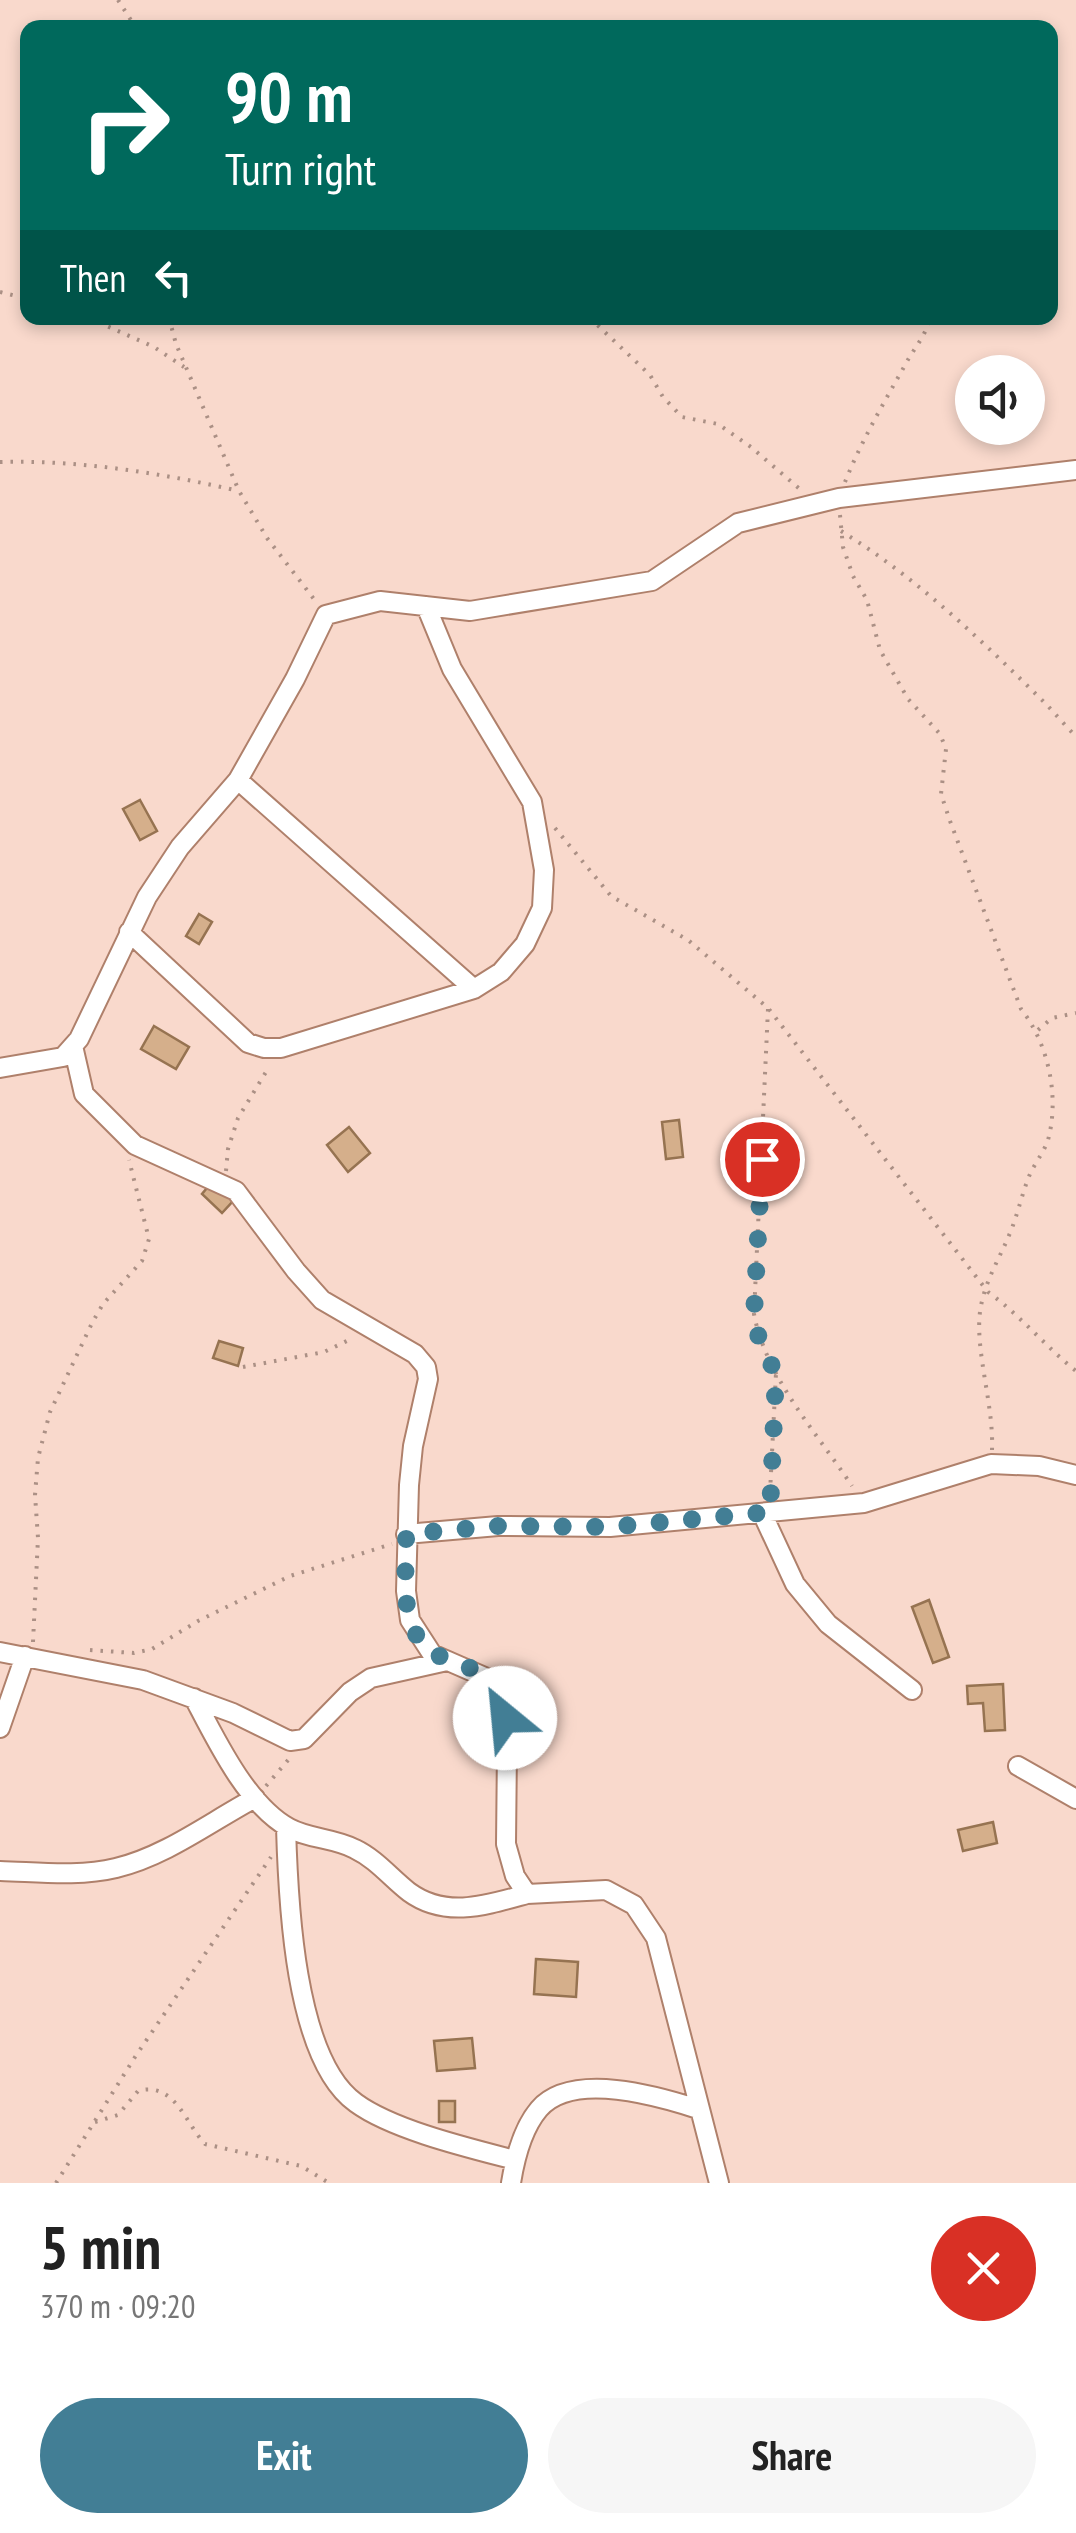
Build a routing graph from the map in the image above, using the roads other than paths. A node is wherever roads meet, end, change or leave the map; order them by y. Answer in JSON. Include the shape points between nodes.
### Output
{"nodes":[{"id":1,"x":1076,"y":470,"type":"edge"},
{"id":2,"x":426,"y":606,"type":"junction"},
{"id":3,"x":238,"y":780,"type":"junction"},
{"id":4,"x":129,"y":932,"type":"junction"},
{"id":5,"x":474,"y":990,"type":"junction"},
{"id":6,"x":73,"y":1046,"type":"junction"},
{"id":7,"x":0,"y":1068,"type":"edge"},
{"id":8,"x":1076,"y":1475,"type":"edge"},
{"id":9,"x":766,"y":1513,"type":"junction"},
{"id":10,"x":406,"y":1537,"type":"junction"},
{"id":11,"x":0,"y":1652,"type":"edge"},
{"id":12,"x":28,"y":1656,"type":"junction"},
{"id":13,"x":447,"y":1661,"type":"junction"},
{"id":14,"x":912,"y":1690,"type":"dead end"},
{"id":15,"x":194,"y":1698,"type":"junction"},
{"id":16,"x":0,"y":1728,"type":"edge"},
{"id":17,"x":1018,"y":1766,"type":"dead end"},
{"id":18,"x":254,"y":1798,"type":"junction"},
{"id":19,"x":1076,"y":1798,"type":"edge"},
{"id":20,"x":286,"y":1831,"type":"junction"},
{"id":21,"x":0,"y":1871,"type":"edge"},
{"id":22,"x":528,"y":1894,"type":"junction"},
{"id":23,"x":698,"y":2109,"type":"junction"},
{"id":24,"x":515,"y":2160,"type":"junction"},
{"id":25,"x":512,"y":2183,"type":"edge"},
{"id":26,"x":720,"y":2183,"type":"edge"}],
"edges":[{"from":1,"to":2,"type":"street","via":[[839,498],[738,523],[652,581],[470,610]]},
{"from":2,"to":3,"type":"street","via":[[380,601],[326,615]]},
{"from":2,"to":5,"type":"street","via":[[452,669],[532,802],[544,870],[542,908],[525,944]]},
{"from":3,"to":4,"type":"street","via":[[180,847]]},
{"from":3,"to":5,"type":"street"},
{"from":4,"to":5,"type":"street","via":[[248,1044],[264,1048]]},
{"from":4,"to":6,"type":"street"},
{"from":6,"to":7,"type":"street","via":[[63,1057]]},
{"from":6,"to":10,"type":"street","via":[[84,1094],[135,1145],[242,1196],[322,1300],[426,1367]]},
{"from":8,"to":9,"type":"street","via":[[991,1464],[864,1503]]},
{"from":9,"to":10,"type":"street"},
{"from":9,"to":14,"type":"street","via":[[795,1584],[828,1624]]},
{"from":10,"to":13,"type":"street","via":[[410,1620],[432,1654]]},
{"from":11,"to":12,"type":"street"},
{"from":12,"to":15,"type":"street"},
{"from":12,"to":16,"type":"street"},
{"from":13,"to":15,"type":"street","via":[[371,1678],[304,1740]]},
{"from":13,"to":22,"type":"street","via":[[487,1678],[499,1693],[507,1748],[506,1844]]},
{"from":15,"to":18,"type":"street"},
{"from":17,"to":19,"type":"street"},
{"from":18,"to":20,"type":"street"},
{"from":18,"to":21,"type":"street","via":[[133,1863],[82,1872]]},
{"from":20,"to":22,"type":"street","via":[[356,1849],[433,1905],[478,1907]]},
{"from":20,"to":24,"type":"street","via":[[289,1897],[311,2034],[340,2088],[377,2115]]},
{"from":22,"to":23,"type":"street","via":[[606,1890],[634,1905],[656,1938]]},
{"from":23,"to":24,"type":"street","via":[[621,2090],[556,2096],[539,2109]]},
{"from":23,"to":26,"type":"street"},
{"from":24,"to":25,"type":"street"}]}
